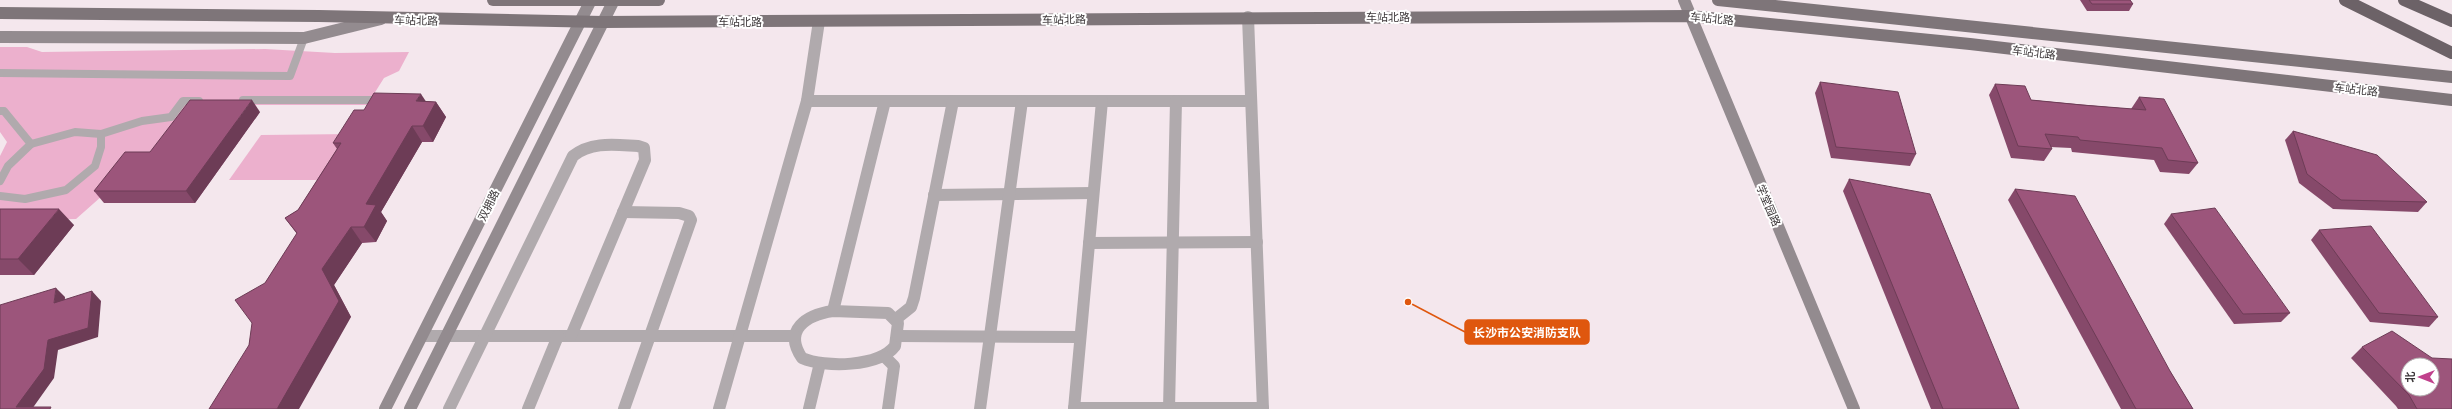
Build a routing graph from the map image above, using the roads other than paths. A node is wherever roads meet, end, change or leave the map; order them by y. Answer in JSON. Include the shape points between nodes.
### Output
{"nodes":[{"id":1,"x":493,"y":0,"type":"edge"},
{"id":2,"x":591,"y":0,"type":"edge"},
{"id":3,"x":613,"y":0,"type":"edge"},
{"id":4,"x":659,"y":0,"type":"edge"},
{"id":5,"x":1684,"y":0,"type":"edge"},
{"id":6,"x":1718,"y":0,"type":"edge"},
{"id":7,"x":2345,"y":0,"type":"edge"},
{"id":8,"x":2404,"y":0,"type":"edge"},
{"id":9,"x":0,"y":13,"type":"edge"},
{"id":10,"x":1690,"y":16,"type":"junction"},
{"id":11,"x":1248,"y":17,"type":"junction"},
{"id":12,"x":381,"y":19,"type":"junction"},
{"id":13,"x":580,"y":21,"type":"junction"},
{"id":14,"x":819,"y":21,"type":"junction"},
{"id":15,"x":2452,"y":21,"type":"edge"},
{"id":16,"x":603,"y":22,"type":"junction"},
{"id":17,"x":0,"y":37,"type":"edge"},
{"id":18,"x":304,"y":38,"type":"junction"},
{"id":19,"x":2452,"y":53,"type":"edge"},
{"id":20,"x":0,"y":73,"type":"edge"},
{"id":21,"x":2452,"y":78,"type":"edge"},
{"id":22,"x":237,"y":100,"type":"edge"},
{"id":23,"x":384,"y":100,"type":"edge"},
{"id":24,"x":2452,"y":100,"type":"edge"},
{"id":25,"x":206,"y":101,"type":"edge"},
{"id":26,"x":807,"y":101,"type":"junction"},
{"id":27,"x":885,"y":101,"type":"junction"},
{"id":28,"x":953,"y":101,"type":"junction"},
{"id":29,"x":1022,"y":101,"type":"junction"},
{"id":30,"x":1102,"y":101,"type":"junction"},
{"id":31,"x":1176,"y":101,"type":"junction"},
{"id":32,"x":1251,"y":101,"type":"junction"},
{"id":33,"x":0,"y":111,"type":"edge"},
{"id":34,"x":101,"y":134,"type":"junction"},
{"id":35,"x":31,"y":144,"type":"junction"},
{"id":36,"x":0,"y":181,"type":"edge"},
{"id":37,"x":1093,"y":193,"type":"junction"},
{"id":38,"x":1009,"y":194,"type":"junction"},
{"id":39,"x":934,"y":195,"type":"junction"},
{"id":40,"x":0,"y":196,"type":"edge"},
{"id":41,"x":623,"y":212,"type":"junction"},
{"id":42,"x":1174,"y":242,"type":"junction"},
{"id":43,"x":1257,"y":242,"type":"junction"},
{"id":44,"x":1089,"y":243,"type":"junction"},
{"id":45,"x":833,"y":311,"type":"junction"},
{"id":46,"x":896,"y":319,"type":"junction"},
{"id":47,"x":423,"y":336,"type":"junction"},
{"id":48,"x":445,"y":336,"type":"junction"},
{"id":49,"x":483,"y":336,"type":"junction"},
{"id":50,"x":565,"y":336,"type":"junction"},
{"id":51,"x":650,"y":336,"type":"junction"},
{"id":52,"x":740,"y":336,"type":"junction"},
{"id":53,"x":795,"y":336,"type":"junction"},
{"id":54,"x":898,"y":336,"type":"junction"},
{"id":55,"x":991,"y":336,"type":"junction"},
{"id":56,"x":1080,"y":337,"type":"junction"},
{"id":57,"x":885,"y":357,"type":"junction"},
{"id":58,"x":820,"y":363,"type":"junction"},
{"id":59,"x":1074,"y":408,"type":"edge"},
{"id":60,"x":1169,"y":408,"type":"edge"},
{"id":61,"x":1263,"y":408,"type":"edge"},
{"id":62,"x":385,"y":409,"type":"edge"},
{"id":63,"x":410,"y":409,"type":"edge"},
{"id":64,"x":449,"y":409,"type":"edge"},
{"id":65,"x":528,"y":409,"type":"edge"},
{"id":66,"x":624,"y":409,"type":"edge"},
{"id":67,"x":719,"y":409,"type":"edge"},
{"id":68,"x":809,"y":409,"type":"edge"},
{"id":69,"x":888,"y":409,"type":"edge"},
{"id":70,"x":980,"y":409,"type":"edge"},
{"id":71,"x":1854,"y":409,"type":"edge"}],
"edges":[{"from":1,"to":2,"type":"main road"},
{"from":2,"to":3,"type":"main road"},
{"from":2,"to":13,"type":"main road","name":"双拥路"},
{"from":3,"to":4,"type":"main road"},
{"from":3,"to":16,"type":"main road","name":"双拥路"},
{"from":5,"to":10,"type":"main road","name":"学堂园路"},
{"from":6,"to":21,"type":"main road","name":"车站北路"},
{"from":7,"to":19,"type":"highway"},
{"from":8,"to":15,"type":"highway"},
{"from":9,"to":12,"type":"main road","name":"车站北路","via":[[319,16]]},
{"from":10,"to":11,"type":"main road","name":"车站北路"},
{"from":10,"to":24,"type":"main road","name":"车站北路","via":[[1970,44]]},
{"from":10,"to":71,"type":"main road","name":"学堂园路"},
{"from":11,"to":14,"type":"main road","name":"车站北路"},
{"from":11,"to":32,"type":"street"},
{"from":12,"to":13,"type":"main road","name":"车站北路"},
{"from":12,"to":18,"type":"main road"},
{"from":13,"to":16,"type":"main road","name":"车站北路"},
{"from":13,"to":47,"type":"main road","name":"双拥路"},
{"from":14,"to":16,"type":"main road","name":"车站北路"},
{"from":14,"to":26,"type":"street"},
{"from":16,"to":48,"type":"main road","name":"双拥路"},
{"from":17,"to":18,"type":"main road"},
{"from":18,"to":20,"type":"lane","via":[[290,76]]},
{"from":22,"to":23,"type":"lane"},
{"from":25,"to":34,"type":"lane","via":[[182,101],[171,117],[142,121]]},
{"from":26,"to":27,"type":"street"},
{"from":26,"to":52,"type":"street"},
{"from":27,"to":28,"type":"street"},
{"from":27,"to":45,"type":"street"},
{"from":28,"to":29,"type":"street"},
{"from":28,"to":39,"type":"street"},
{"from":29,"to":30,"type":"street"},
{"from":29,"to":38,"type":"street"},
{"from":30,"to":31,"type":"street"},
{"from":30,"to":37,"type":"street"},
{"from":31,"to":32,"type":"street"},
{"from":31,"to":42,"type":"street"},
{"from":32,"to":43,"type":"street"},
{"from":33,"to":35,"type":"lane","via":[[4,111]]},
{"from":34,"to":35,"type":"lane","via":[[90,130],[63,134]]},
{"from":34,"to":40,"type":"lane","via":[[101,147],[95,166],[66,190],[25,199]]},
{"from":35,"to":36,"type":"lane","via":[[8,166]]},
{"from":37,"to":38,"type":"street"},
{"from":37,"to":44,"type":"street"},
{"from":38,"to":39,"type":"street"},
{"from":38,"to":55,"type":"street"},
{"from":39,"to":46,"type":"street","via":[[914,298],[911,307]]},
{"from":41,"to":49,"type":"street","via":[[645,160],[644,148],[592,146],[579,150],[573,156]]},
{"from":41,"to":50,"type":"street"},
{"from":41,"to":51,"type":"street","via":[[679,212],[689,216],[690,220]]},
{"from":42,"to":43,"type":"street"},
{"from":42,"to":44,"type":"street"},
{"from":42,"to":60,"type":"street"},
{"from":43,"to":61,"type":"street"},
{"from":44,"to":56,"type":"street"},
{"from":45,"to":46,"type":"street","via":[[880,311]]},
{"from":45,"to":53,"type":"street","via":[[808,317],[800,325]]},
{"from":46,"to":54,"type":"street"},
{"from":47,"to":48,"type":"street"},
{"from":47,"to":62,"type":"main road","name":"双拥路"},
{"from":48,"to":49,"type":"street"},
{"from":48,"to":63,"type":"main road","name":"双拥路"},
{"from":49,"to":50,"type":"street"},
{"from":49,"to":64,"type":"street"},
{"from":50,"to":51,"type":"street"},
{"from":50,"to":65,"type":"street"},
{"from":51,"to":52,"type":"street"},
{"from":51,"to":66,"type":"street"},
{"from":52,"to":53,"type":"street"},
{"from":52,"to":67,"type":"street"},
{"from":53,"to":58,"type":"street","via":[[794,348],[802,358]]},
{"from":54,"to":55,"type":"street"},
{"from":54,"to":57,"type":"street","via":[[892,350]]},
{"from":55,"to":56,"type":"street"},
{"from":55,"to":70,"type":"street"},
{"from":56,"to":59,"type":"street"},
{"from":57,"to":58,"type":"street","via":[[866,362]]},
{"from":57,"to":69,"type":"street","via":[[894,366]]},
{"from":58,"to":68,"type":"street"},
{"from":59,"to":60,"type":"street"},
{"from":60,"to":61,"type":"street"}]}
